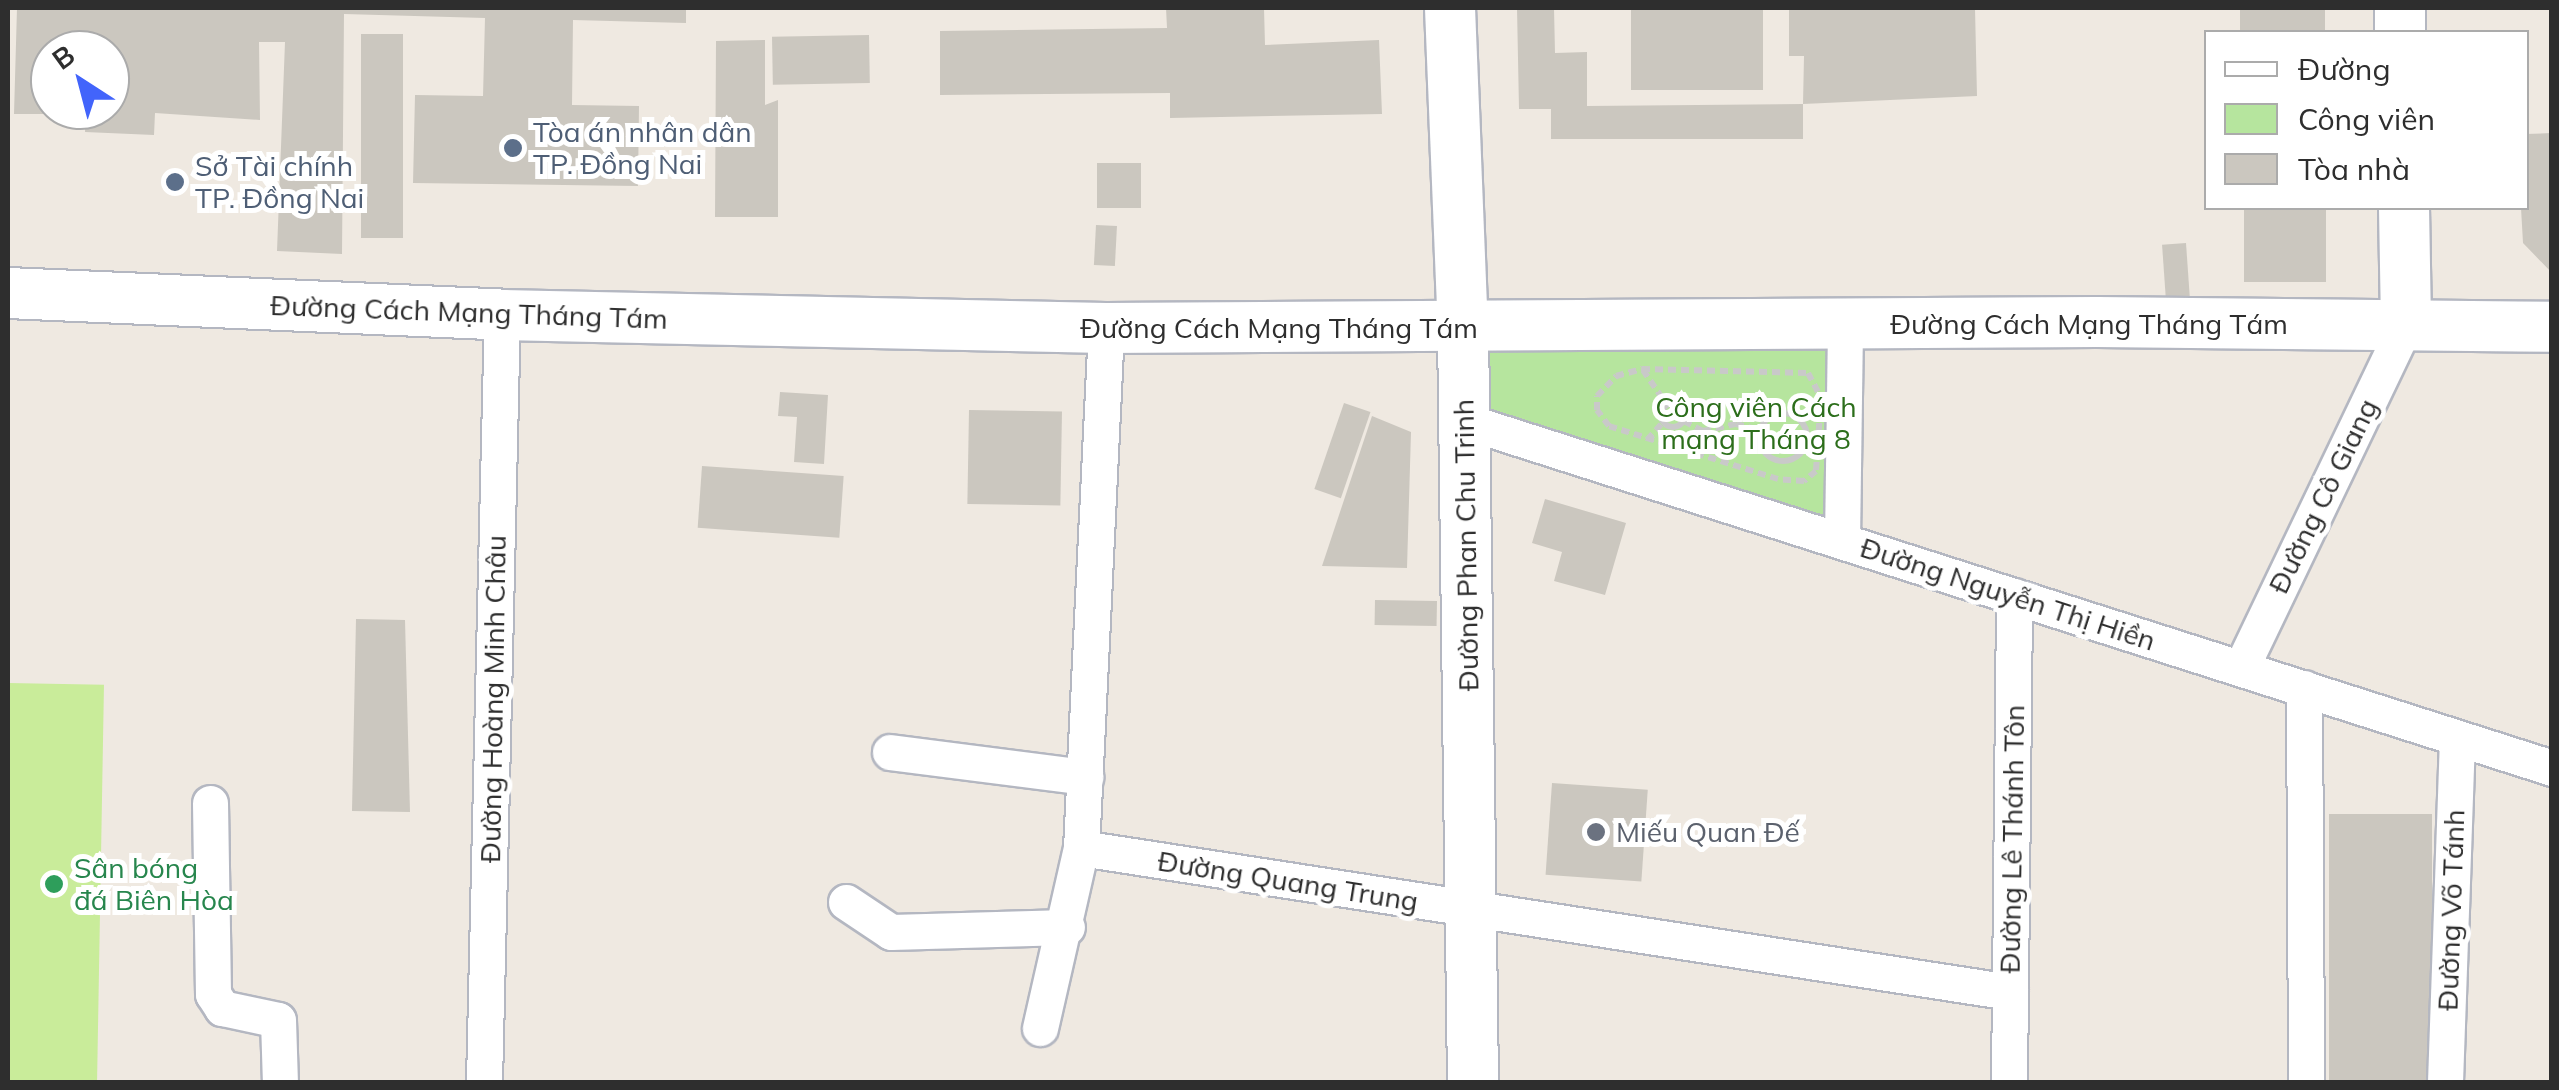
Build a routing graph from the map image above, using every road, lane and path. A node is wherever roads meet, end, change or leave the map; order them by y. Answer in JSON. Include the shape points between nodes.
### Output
{"nodes":[{"id":1,"x":1450,"y":8,"type":"edge"},
{"id":2,"x":2404,"y":210,"type":"edge"},
{"id":3,"x":8,"y":294,"type":"edge"},
{"id":4,"x":502,"y":315,"type":"junction"},
{"id":5,"x":2406,"y":324,"type":"junction"},
{"id":6,"x":1846,"y":325,"type":"junction"},
{"id":7,"x":2552,"y":327,"type":"edge"},
{"id":8,"x":1106,"y":328,"type":"junction"},
{"id":9,"x":1463,"y":329,"type":"junction"},
{"id":10,"x":1642,"y":369,"type":"junction"},
{"id":11,"x":1666,"y":405,"type":"junction"},
{"id":12,"x":1684,"y":421,"type":"junction"},
{"id":13,"x":1464,"y":422,"type":"junction"},
{"id":14,"x":1663,"y":422,"type":"junction"},
{"id":15,"x":1760,"y":430,"type":"junction"},
{"id":16,"x":1647,"y":440,"type":"junction"},
{"id":17,"x":1842,"y":541,"type":"junction"},
{"id":18,"x":2014,"y":596,"type":"junction"},
{"id":19,"x":2241,"y":668,"type":"junction"},
{"id":20,"x":2304,"y":688,"type":"junction"},
{"id":21,"x":2457,"y":738,"type":"junction"},
{"id":22,"x":890,"y":752,"type":"dead end"},
{"id":23,"x":2552,"y":768,"type":"edge"},
{"id":24,"x":1085,"y":777,"type":"junction"},
{"id":25,"x":210,"y":803,"type":"dead end"},
{"id":26,"x":1081,"y":848,"type":"junction"},
{"id":27,"x":846,"y":902,"type":"dead end"},
{"id":28,"x":1470,"y":909,"type":"junction"},
{"id":29,"x":1067,"y":927,"type":"junction"},
{"id":30,"x":2010,"y":992,"type":"junction"},
{"id":31,"x":1040,"y":1028,"type":"dead end"},
{"id":32,"x":280,"y":1082,"type":"edge"},
{"id":33,"x":484,"y":1082,"type":"edge"},
{"id":34,"x":1472,"y":1082,"type":"edge"},
{"id":35,"x":2010,"y":1082,"type":"edge"},
{"id":36,"x":2306,"y":1082,"type":"edge"},
{"id":37,"x":2446,"y":1082,"type":"edge"}],
"edges":[{"from":1,"to":9,"type":"main road","name":"Đường Phan Chu Trinh"},
{"from":2,"to":5,"type":"main road"},
{"from":3,"to":4,"type":"main road","name":"Đường Cách Mạng Tháng Tám"},
{"from":4,"to":8,"type":"main road","name":"Đường Cách Mạng Tháng Tám"},
{"from":4,"to":33,"type":"street","name":"Đường Hoàng Minh Châu"},
{"from":5,"to":6,"type":"main road","name":"Đường Cách Mạng Tháng Tám"},
{"from":5,"to":7,"type":"main road","name":"Đường Cách Mạng Tháng Tám"},
{"from":5,"to":19,"type":"street","name":"Đường Cô Giang"},
{"from":6,"to":9,"type":"main road","name":"Đường Cách Mạng Tháng Tám"},
{"from":6,"to":17,"type":"street"},
{"from":8,"to":9,"type":"main road","name":"Đường Cách Mạng Tháng Tám"},
{"from":8,"to":24,"type":"street"},
{"from":9,"to":13,"type":"main road","name":"Đường Phan Chu Trinh"},
{"from":10,"to":11,"type":"path"},
{"from":10,"to":16,"type":"path","via":[[1616,376],[1596,402],[1610,426]]},
{"from":10,"to":16,"type":"path","via":[[1802,370],[1821,397],[1820,461],[1804,480],[1778,479]]},
{"from":11,"to":12,"type":"path","via":[[1681,406]]},
{"from":11,"to":14,"type":"path"},
{"from":12,"to":14,"type":"path","via":[[1674,428]]},
{"from":12,"to":15,"type":"path","via":[[1703,430],[1736,424]]},
{"from":13,"to":17,"type":"street","name":"Đường Nguyễn Thị Hiền"},
{"from":13,"to":28,"type":"main road","name":"Đường Phan Chu Trinh"},
{"from":14,"to":16,"type":"path"},
{"from":15,"to":15,"type":"path","via":[[1762,449],[1774,460],[1790,460],[1807,443],[1806,428],[1788,414],[1773,415]]},
{"from":17,"to":18,"type":"street","name":"Đường Nguyễn Thị Hiền"},
{"from":18,"to":19,"type":"street","name":"Đường Nguyễn Thị Hiền"},
{"from":18,"to":30,"type":"street","name":"Đường Lê Thánh Tôn"},
{"from":19,"to":20,"type":"street","name":"Đường Nguyễn Thị Hiền"},
{"from":20,"to":21,"type":"street","name":"Đường Nguyễn Thị Hiền"},
{"from":20,"to":36,"type":"street"},
{"from":21,"to":23,"type":"street","name":"Đường Nguyễn Thị Hiền"},
{"from":21,"to":37,"type":"street","name":"Đường Võ Tánh"},
{"from":22,"to":24,"type":"street"},
{"from":24,"to":26,"type":"street"},
{"from":25,"to":32,"type":"street","via":[[213,994],[222,1008],[278,1020]]},
{"from":26,"to":28,"type":"street","name":"Đường Quang Trung"},
{"from":26,"to":29,"type":"street"},
{"from":27,"to":29,"type":"street","via":[[891,932]]},
{"from":28,"to":30,"type":"street","name":"Đường Quang Trung"},
{"from":28,"to":34,"type":"main road","name":"Đường Phan Chu Trinh"},
{"from":29,"to":31,"type":"street"},
{"from":30,"to":35,"type":"street","name":"Đường Lê Thánh Tôn"}]}
